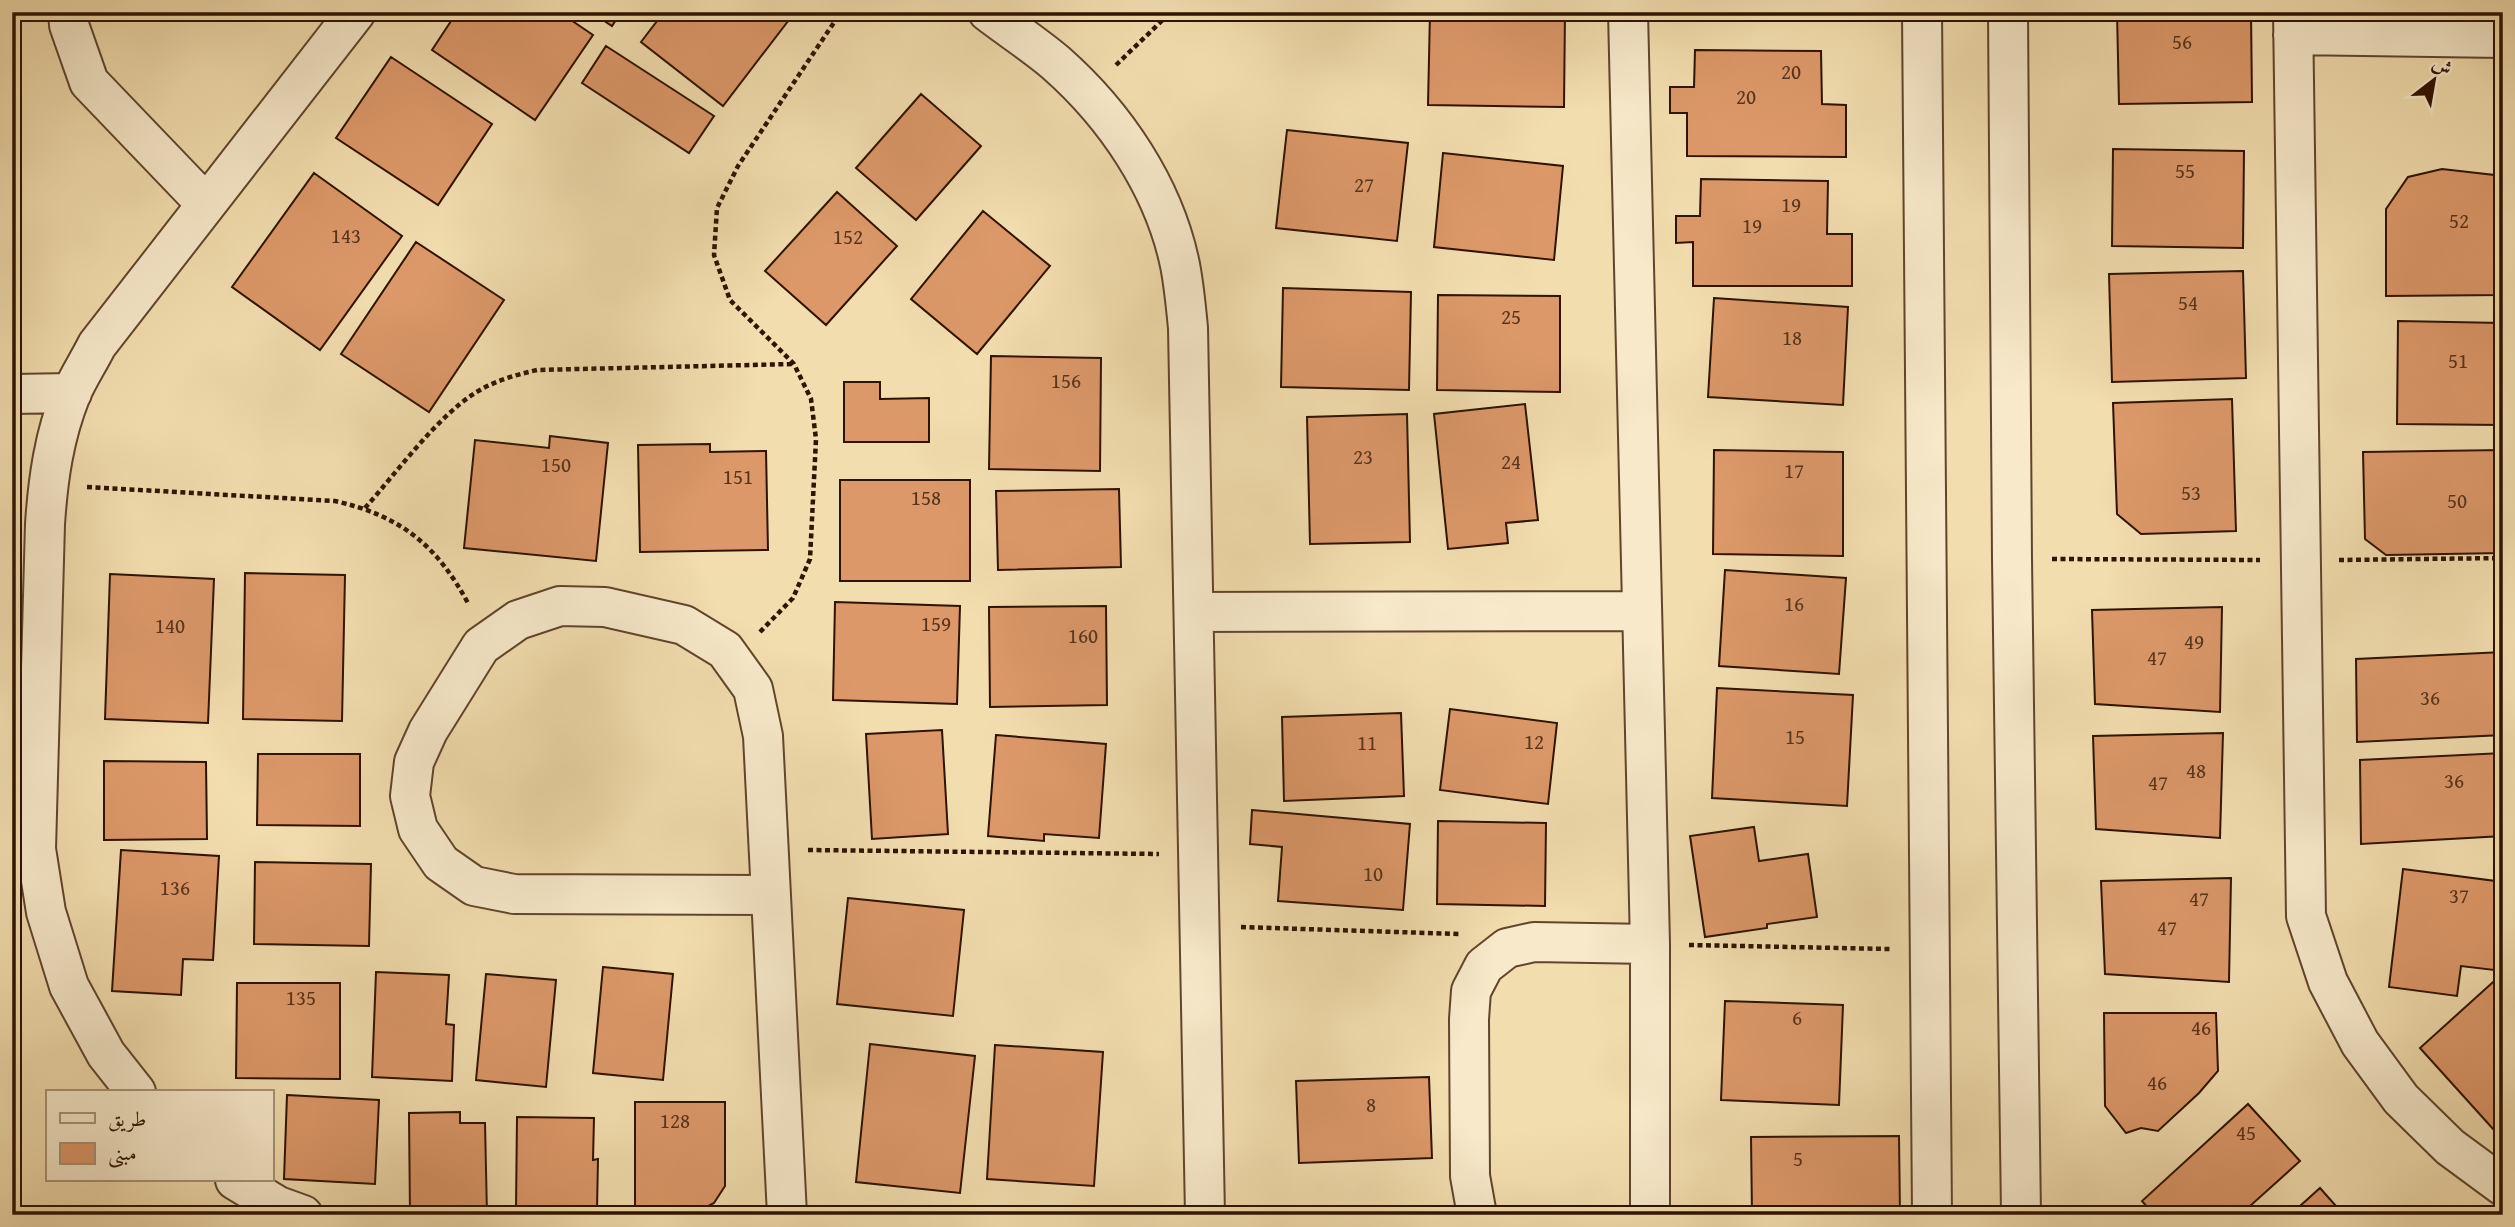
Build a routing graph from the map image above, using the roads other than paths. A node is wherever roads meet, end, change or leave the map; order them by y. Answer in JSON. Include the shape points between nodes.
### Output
{"nodes":[{"id":1,"x":68,"y":12,"type":"edge"},
{"id":2,"x":356,"y":12,"type":"edge"},
{"id":3,"x":988,"y":12,"type":"edge"},
{"id":4,"x":1628,"y":12,"type":"edge"},
{"id":5,"x":1922,"y":12,"type":"edge"},
{"id":6,"x":2008,"y":12,"type":"edge"},
{"id":7,"x":2293,"y":24,"type":"edge"},
{"id":8,"x":2503,"y":38,"type":"edge"},
{"id":9,"x":206,"y":204,"type":"junction"},
{"id":10,"x":72,"y":393,"type":"junction"},
{"id":11,"x":12,"y":394,"type":"edge"},
{"id":12,"x":1642,"y":611,"type":"junction"},
{"id":13,"x":1194,"y":612,"type":"junction"},
{"id":14,"x":771,"y":894,"type":"junction"},
{"id":15,"x":1650,"y":944,"type":"junction"},
{"id":16,"x":134,"y":1090,"type":"edge"},
{"id":17,"x":238,"y":1182,"type":"edge"},
{"id":18,"x":2503,"y":1186,"type":"edge"},
{"id":19,"x":303,"y":1215,"type":"edge"},
{"id":20,"x":787,"y":1215,"type":"edge"},
{"id":21,"x":1205,"y":1215,"type":"edge"},
{"id":22,"x":1477,"y":1215,"type":"edge"},
{"id":23,"x":1650,"y":1215,"type":"edge"},
{"id":24,"x":1932,"y":1215,"type":"edge"},
{"id":25,"x":2021,"y":1215,"type":"edge"}],
"edges":[{"from":1,"to":9,"type":"street","via":[[89,82]]},
{"from":2,"to":9,"type":"street"},
{"from":3,"to":13,"type":"street","via":[[1088,93],[1129,144],[1160,202],[1180,263],[1188,328]]},
{"from":4,"to":12,"type":"street"},
{"from":5,"to":24,"type":"street"},
{"from":6,"to":25,"type":"street"},
{"from":7,"to":8,"type":"street"},
{"from":7,"to":18,"type":"street","via":[[2306,916],[2328,982],[2360,1043],[2401,1098],[2450,1147]]},
{"from":9,"to":10,"type":"street","via":[[97,345]]},
{"from":10,"to":11,"type":"street"},
{"from":10,"to":16,"type":"street","via":[[54,446],[48,485],[36,849],[46,912],[69,986],[106,1054]]},
{"from":12,"to":13,"type":"street"},
{"from":12,"to":15,"type":"street"},
{"from":13,"to":21,"type":"street"},
{"from":14,"to":14,"type":"street","via":[[514,894],[474,886],[440,863],[418,829],[410,796],[414,762],[481,646],[518,620],[560,607],[605,607],[684,625],[725,650],[753,689],[763,736]]},
{"from":14,"to":20,"type":"street"},
{"from":15,"to":22,"type":"street","via":[[1534,942],[1507,948],[1484,966],[1471,991],[1468,1019],[1470,1176]]},
{"from":15,"to":23,"type":"street"},
{"from":17,"to":19,"type":"street"}]}
